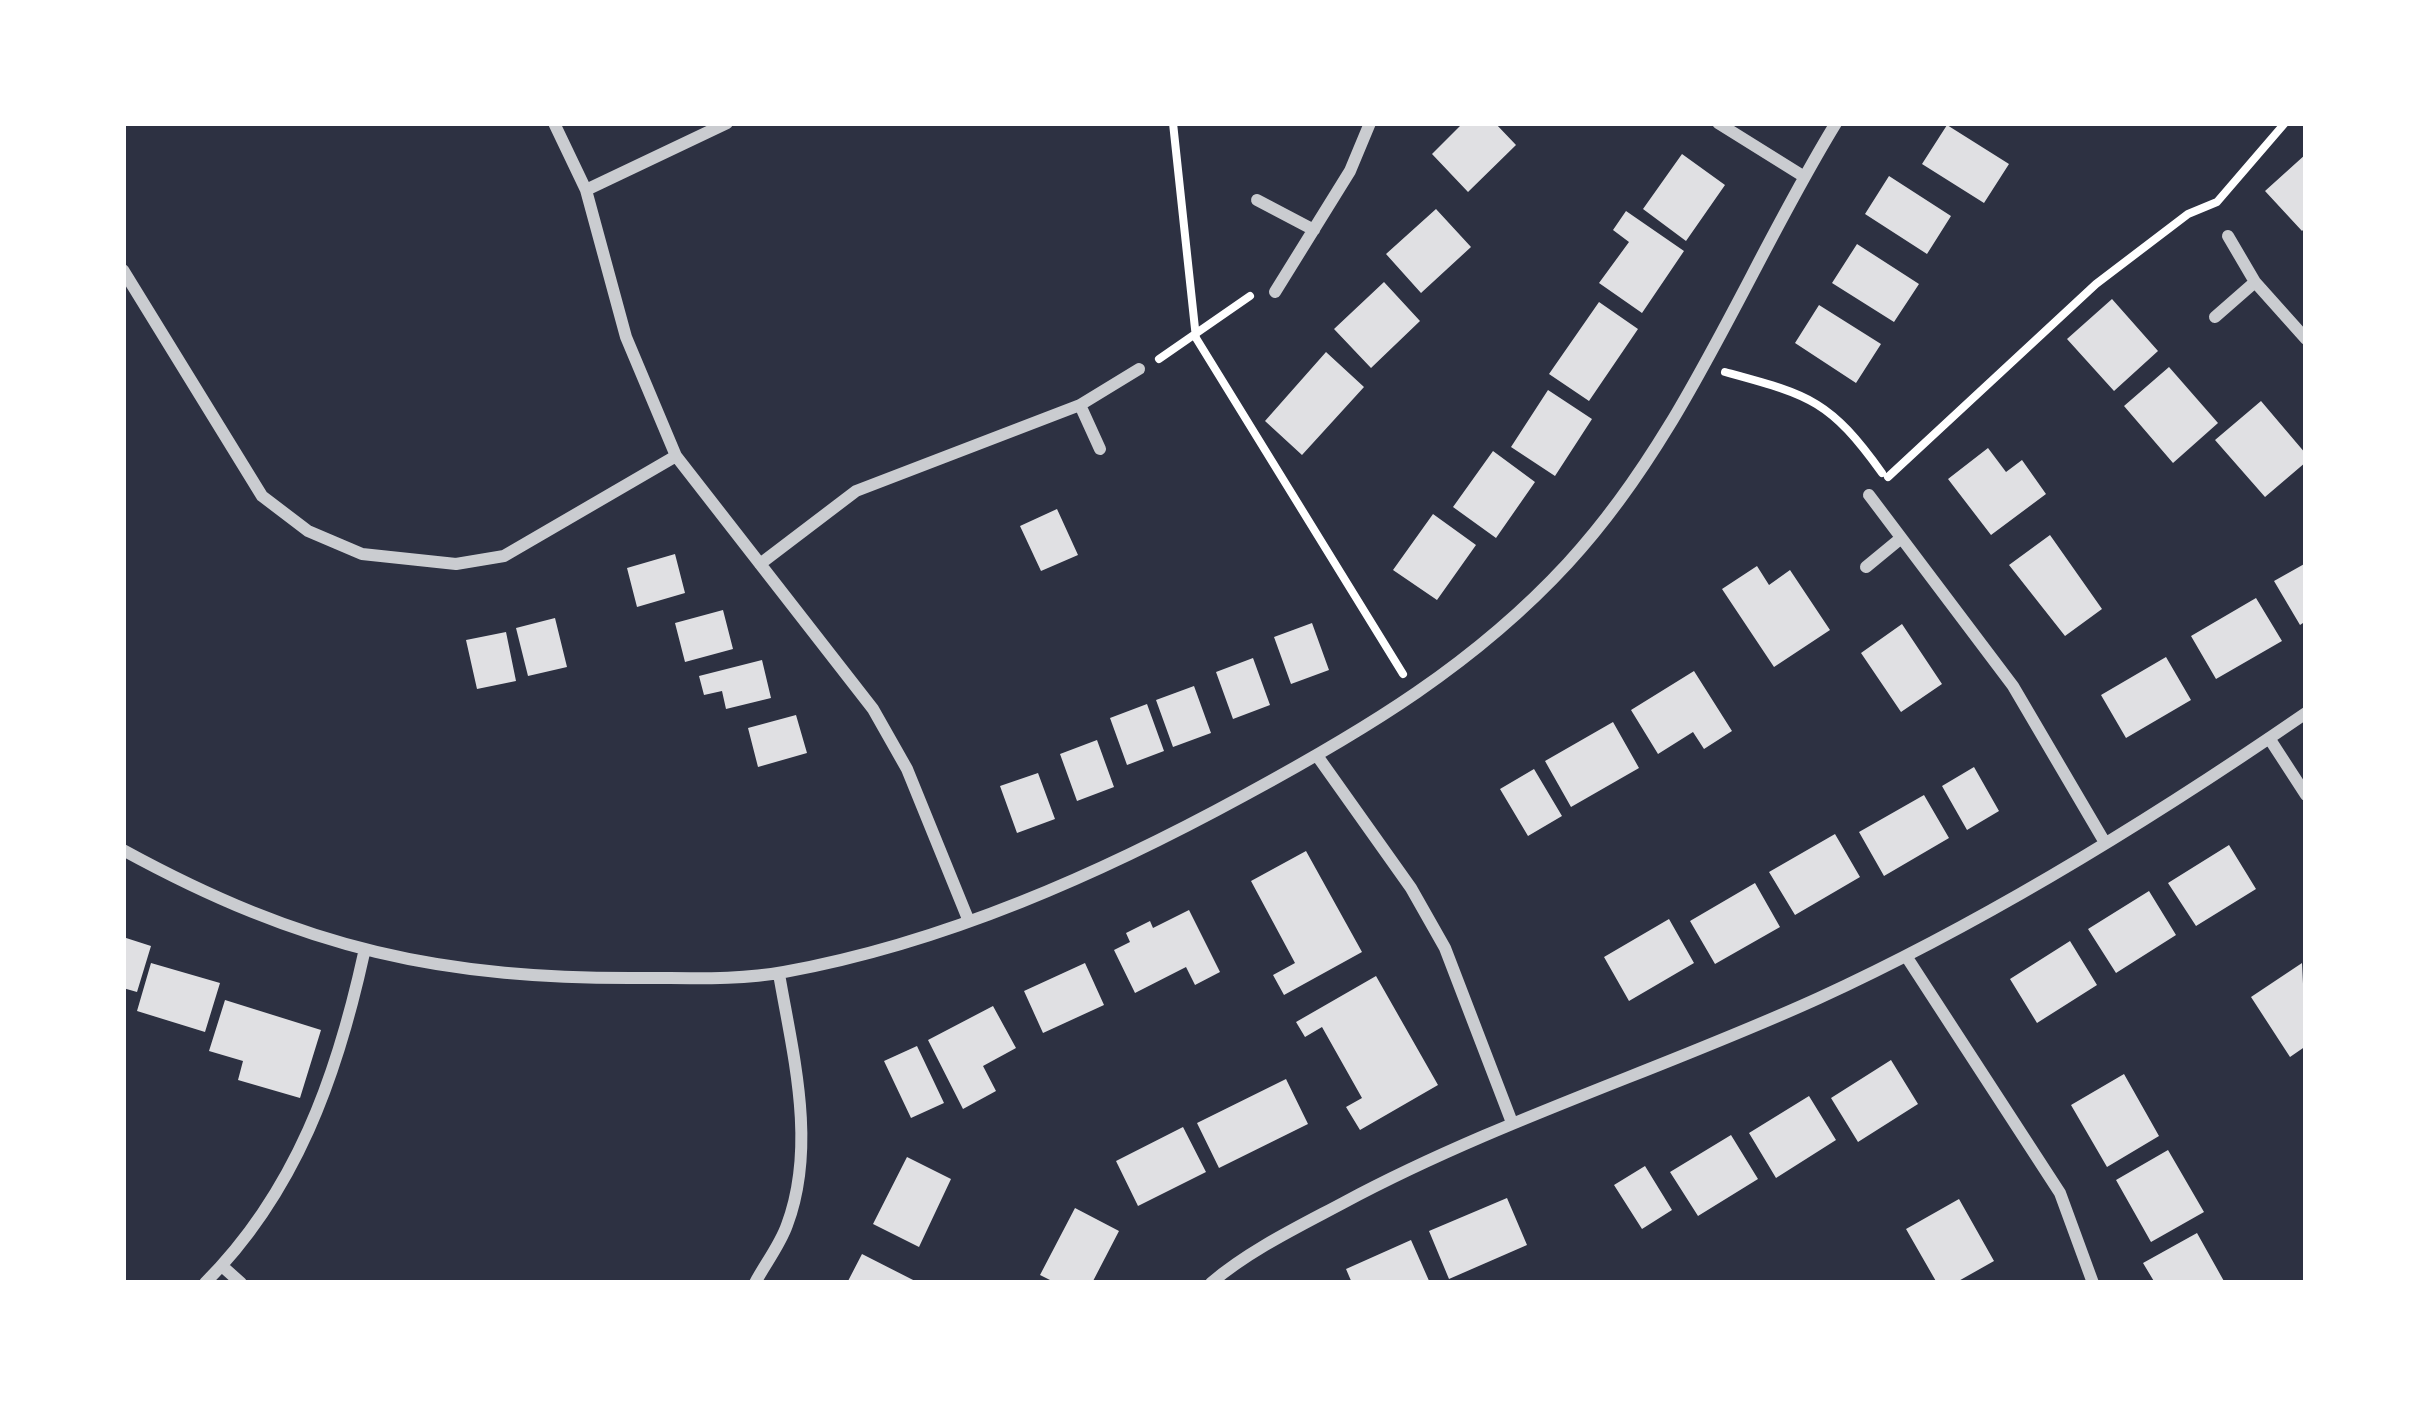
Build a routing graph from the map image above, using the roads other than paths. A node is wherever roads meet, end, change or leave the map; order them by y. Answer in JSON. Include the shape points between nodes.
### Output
{"nodes":[{"id":1,"x":554,"y":123,"type":"edge"},
{"id":2,"x":727,"y":123,"type":"edge"},
{"id":3,"x":1370,"y":123,"type":"edge"},
{"id":4,"x":1718,"y":123,"type":"edge"},
{"id":5,"x":1836,"y":123,"type":"edge"},
{"id":6,"x":1804,"y":176,"type":"junction"},
{"id":7,"x":586,"y":190,"type":"junction"},
{"id":8,"x":1257,"y":200,"type":"dead end"},
{"id":9,"x":1314,"y":230,"type":"junction"},
{"id":10,"x":2228,"y":236,"type":"dead end"},
{"id":11,"x":123,"y":270,"type":"edge"},
{"id":12,"x":2255,"y":282,"type":"junction"},
{"id":13,"x":1275,"y":292,"type":"road end"},
{"id":14,"x":137,"y":297,"type":"junction"},
{"id":15,"x":123,"y":304,"type":"edge"},
{"id":16,"x":2215,"y":317,"type":"dead end"},
{"id":17,"x":2306,"y":338,"type":"edge"},
{"id":18,"x":1139,"y":370,"type":"road end"},
{"id":19,"x":1080,"y":405,"type":"junction"},
{"id":20,"x":1100,"y":449,"type":"dead end"},
{"id":21,"x":676,"y":456,"type":"junction"},
{"id":22,"x":1869,"y":495,"type":"dead end"},
{"id":23,"x":1900,"y":539,"type":"junction"},
{"id":24,"x":760,"y":564,"type":"junction"},
{"id":25,"x":1866,"y":567,"type":"dead end"},
{"id":26,"x":2306,"y":713,"type":"edge"},
{"id":27,"x":2270,"y":738,"type":"junction"},
{"id":28,"x":1318,"y":757,"type":"junction"},
{"id":29,"x":2306,"y":795,"type":"edge"},
{"id":30,"x":2104,"y":842,"type":"junction"},
{"id":31,"x":123,"y":850,"type":"edge"},
{"id":32,"x":968,"y":919,"type":"junction"},
{"id":33,"x":364,"y":953,"type":"junction"},
{"id":34,"x":1906,"y":956,"type":"junction"},
{"id":35,"x":779,"y":974,"type":"junction"},
{"id":36,"x":1511,"y":1120,"type":"junction"},
{"id":37,"x":222,"y":1266,"type":"junction"},
{"id":38,"x":205,"y":1283,"type":"edge"},
{"id":39,"x":241,"y":1283,"type":"edge"},
{"id":40,"x":755,"y":1283,"type":"edge"},
{"id":41,"x":1211,"y":1283,"type":"edge"},
{"id":42,"x":2093,"y":1283,"type":"edge"}],
"edges":[{"from":1,"to":7,"type":"street"},
{"from":2,"to":7,"type":"street"},
{"from":3,"to":9,"type":"street"},
{"from":4,"to":6,"type":"street"},
{"from":5,"to":6,"type":"street"},
{"from":6,"to":28,"type":"street","via":[[1662,438],[1583,546],[1520,612],[1416,696]]},
{"from":7,"to":21,"type":"street","via":[[626,338]]},
{"from":8,"to":9,"type":"street"},
{"from":9,"to":13,"type":"street"},
{"from":10,"to":12,"type":"street"},
{"from":11,"to":14,"type":"street"},
{"from":12,"to":16,"type":"street"},
{"from":12,"to":17,"type":"street"},
{"from":14,"to":15,"type":"street"},
{"from":14,"to":21,"type":"street","via":[[262,496],[308,531],[362,554],[456,564],[504,556]]},
{"from":18,"to":19,"type":"street"},
{"from":19,"to":20,"type":"street"},
{"from":19,"to":24,"type":"street","via":[[856,490]]},
{"from":21,"to":24,"type":"street"},
{"from":22,"to":23,"type":"street"},
{"from":23,"to":25,"type":"street"},
{"from":23,"to":30,"type":"street","via":[[2013,686]]},
{"from":24,"to":32,"type":"street","via":[[873,709],[907,769]]},
{"from":26,"to":27,"type":"street"},
{"from":27,"to":29,"type":"street"},
{"from":27,"to":30,"type":"street"},
{"from":28,"to":32,"type":"street","via":[[1101,869]]},
{"from":28,"to":36,"type":"street","via":[[1444,948]]},
{"from":30,"to":34,"type":"street"},
{"from":31,"to":33,"type":"street","via":[[228,903]]},
{"from":32,"to":35,"type":"street"},
{"from":33,"to":35,"type":"street","via":[[517,976]]},
{"from":33,"to":37,"type":"street","via":[[345,1042],[307,1145]]},
{"from":34,"to":36,"type":"street"},
{"from":34,"to":42,"type":"street","via":[[2060,1192]]},
{"from":35,"to":40,"type":"street","via":[[802,1155],[787,1225]]},
{"from":36,"to":41,"type":"street","via":[[1282,1236]]},
{"from":37,"to":38,"type":"street"},
{"from":37,"to":39,"type":"street"}]}
